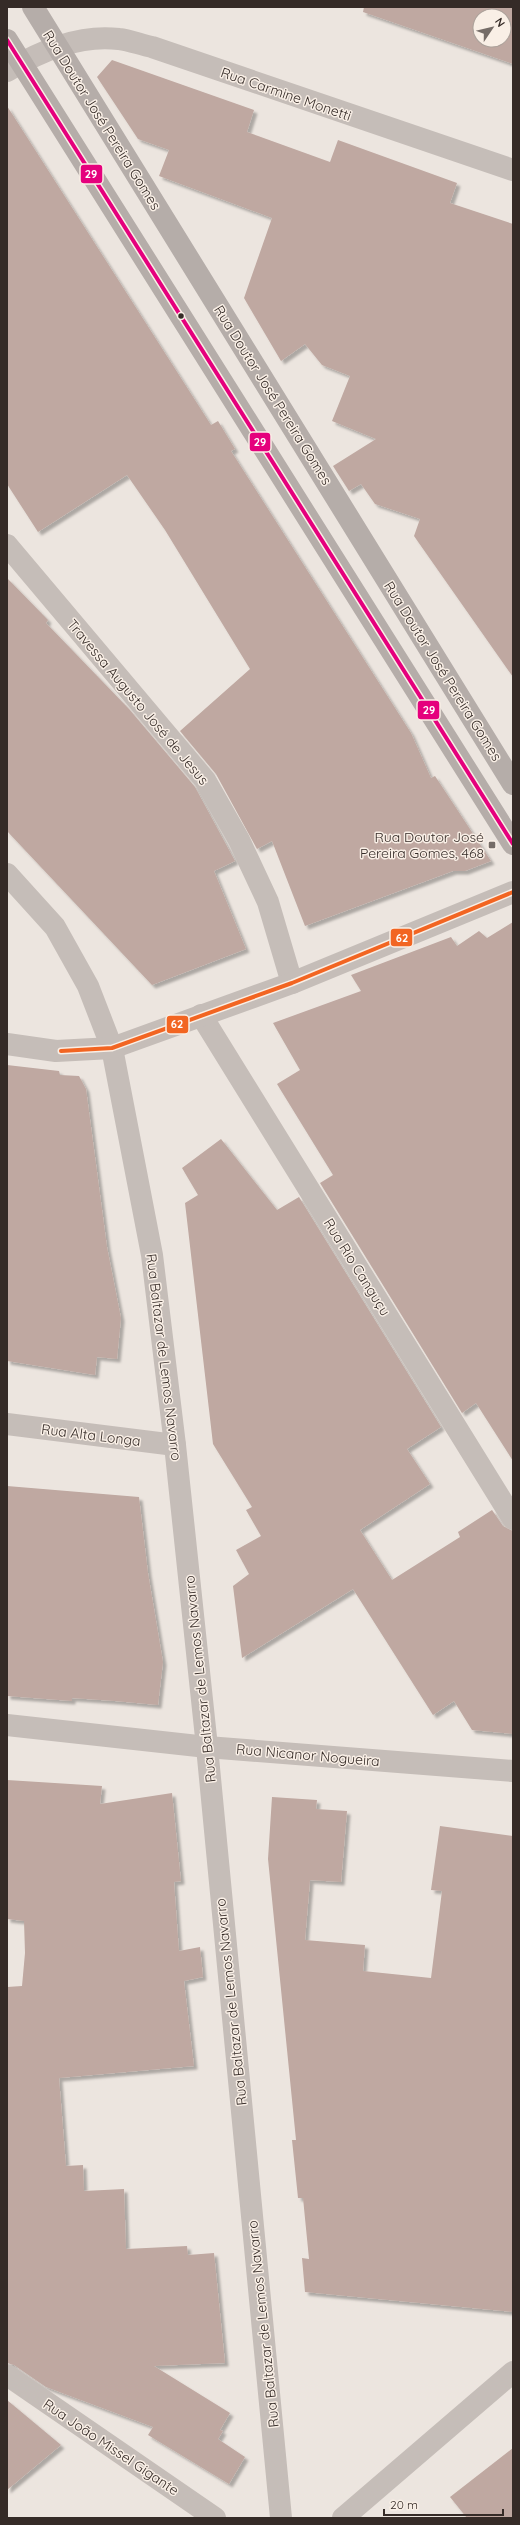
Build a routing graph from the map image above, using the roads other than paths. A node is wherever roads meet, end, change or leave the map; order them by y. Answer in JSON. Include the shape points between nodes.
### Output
{"nodes":[{"id":1,"x":33,"y":7,"type":"edge"},
{"id":2,"x":7,"y":40,"type":"edge"},
{"id":3,"x":57,"y":46,"type":"junction"},
{"id":4,"x":14,"y":67,"type":"edge"},
{"id":5,"x":513,"y":170,"type":"edge"},
{"id":6,"x":7,"y":545,"type":"edge"},
{"id":7,"x":506,"y":762,"type":"edge"},
{"id":8,"x":513,"y":784,"type":"edge"},
{"id":9,"x":513,"y":844,"type":"edge"},
{"id":10,"x":7,"y":874,"type":"edge"},
{"id":11,"x":513,"y":892,"type":"edge"},
{"id":12,"x":292,"y":983,"type":"junction"},
{"id":13,"x":201,"y":1015,"type":"junction"},
{"id":14,"x":7,"y":1044,"type":"edge"},
{"id":15,"x":112,"y":1048,"type":"junction"},
{"id":16,"x":7,"y":1424,"type":"edge"},
{"id":17,"x":175,"y":1445,"type":"junction"},
{"id":18,"x":513,"y":1519,"type":"edge"},
{"id":19,"x":7,"y":1725,"type":"edge"},
{"id":20,"x":207,"y":1747,"type":"junction"},
{"id":21,"x":513,"y":1771,"type":"edge"},
{"id":22,"x":513,"y":2372,"type":"edge"},
{"id":23,"x":7,"y":2375,"type":"edge"},
{"id":24,"x":215,"y":2518,"type":"edge"},
{"id":25,"x":282,"y":2518,"type":"edge"},
{"id":26,"x":343,"y":2518,"type":"edge"}],
"edges":[{"from":1,"to":3,"type":"main road","name":"Rua Doutor José Pereira Gomes"},
{"from":2,"to":4,"type":"main road"},
{"from":3,"to":4,"type":"street","name":"Rua Carmine Monetti"},
{"from":3,"to":5,"type":"street","name":"Rua Carmine Monetti","via":[[89,38],[119,39],[152,47]]},
{"from":3,"to":7,"type":"main road","name":"Rua Doutor José Pereira Gomes"},
{"from":4,"to":9,"type":"main road"},
{"from":6,"to":12,"type":"street","name":"Travessa Augusto José de Jesus","via":[[205,780],[239,840],[268,902]]},
{"from":7,"to":8,"type":"main road","name":"Rua Doutor José Pereira Gomes"},
{"from":10,"to":15,"type":"street","name":"Rua Baltazar de Lemos Navarro","via":[[55,927],[88,986]]},
{"from":11,"to":12,"type":"street"},
{"from":12,"to":13,"type":"street"},
{"from":13,"to":15,"type":"street"},
{"from":13,"to":18,"type":"street","name":"Rua Rio Canguçu"},
{"from":14,"to":15,"type":"street","via":[[56,1051]]},
{"from":15,"to":17,"type":"street","name":"Rua Baltazar de Lemos Navarro","via":[[152,1255]]},
{"from":16,"to":17,"type":"street","name":"Rua Alta Longa"},
{"from":17,"to":20,"type":"street","name":"Rua Baltazar de Lemos Navarro"},
{"from":19,"to":20,"type":"street","name":"Rua Nicanor Nogueira"},
{"from":20,"to":21,"type":"street","name":"Rua Nicanor Nogueira"},
{"from":20,"to":25,"type":"street","name":"Rua Baltazar de Lemos Navarro"},
{"from":22,"to":26,"type":"street"},
{"from":23,"to":24,"type":"street","name":"Rua João Missel Gigante"}]}
